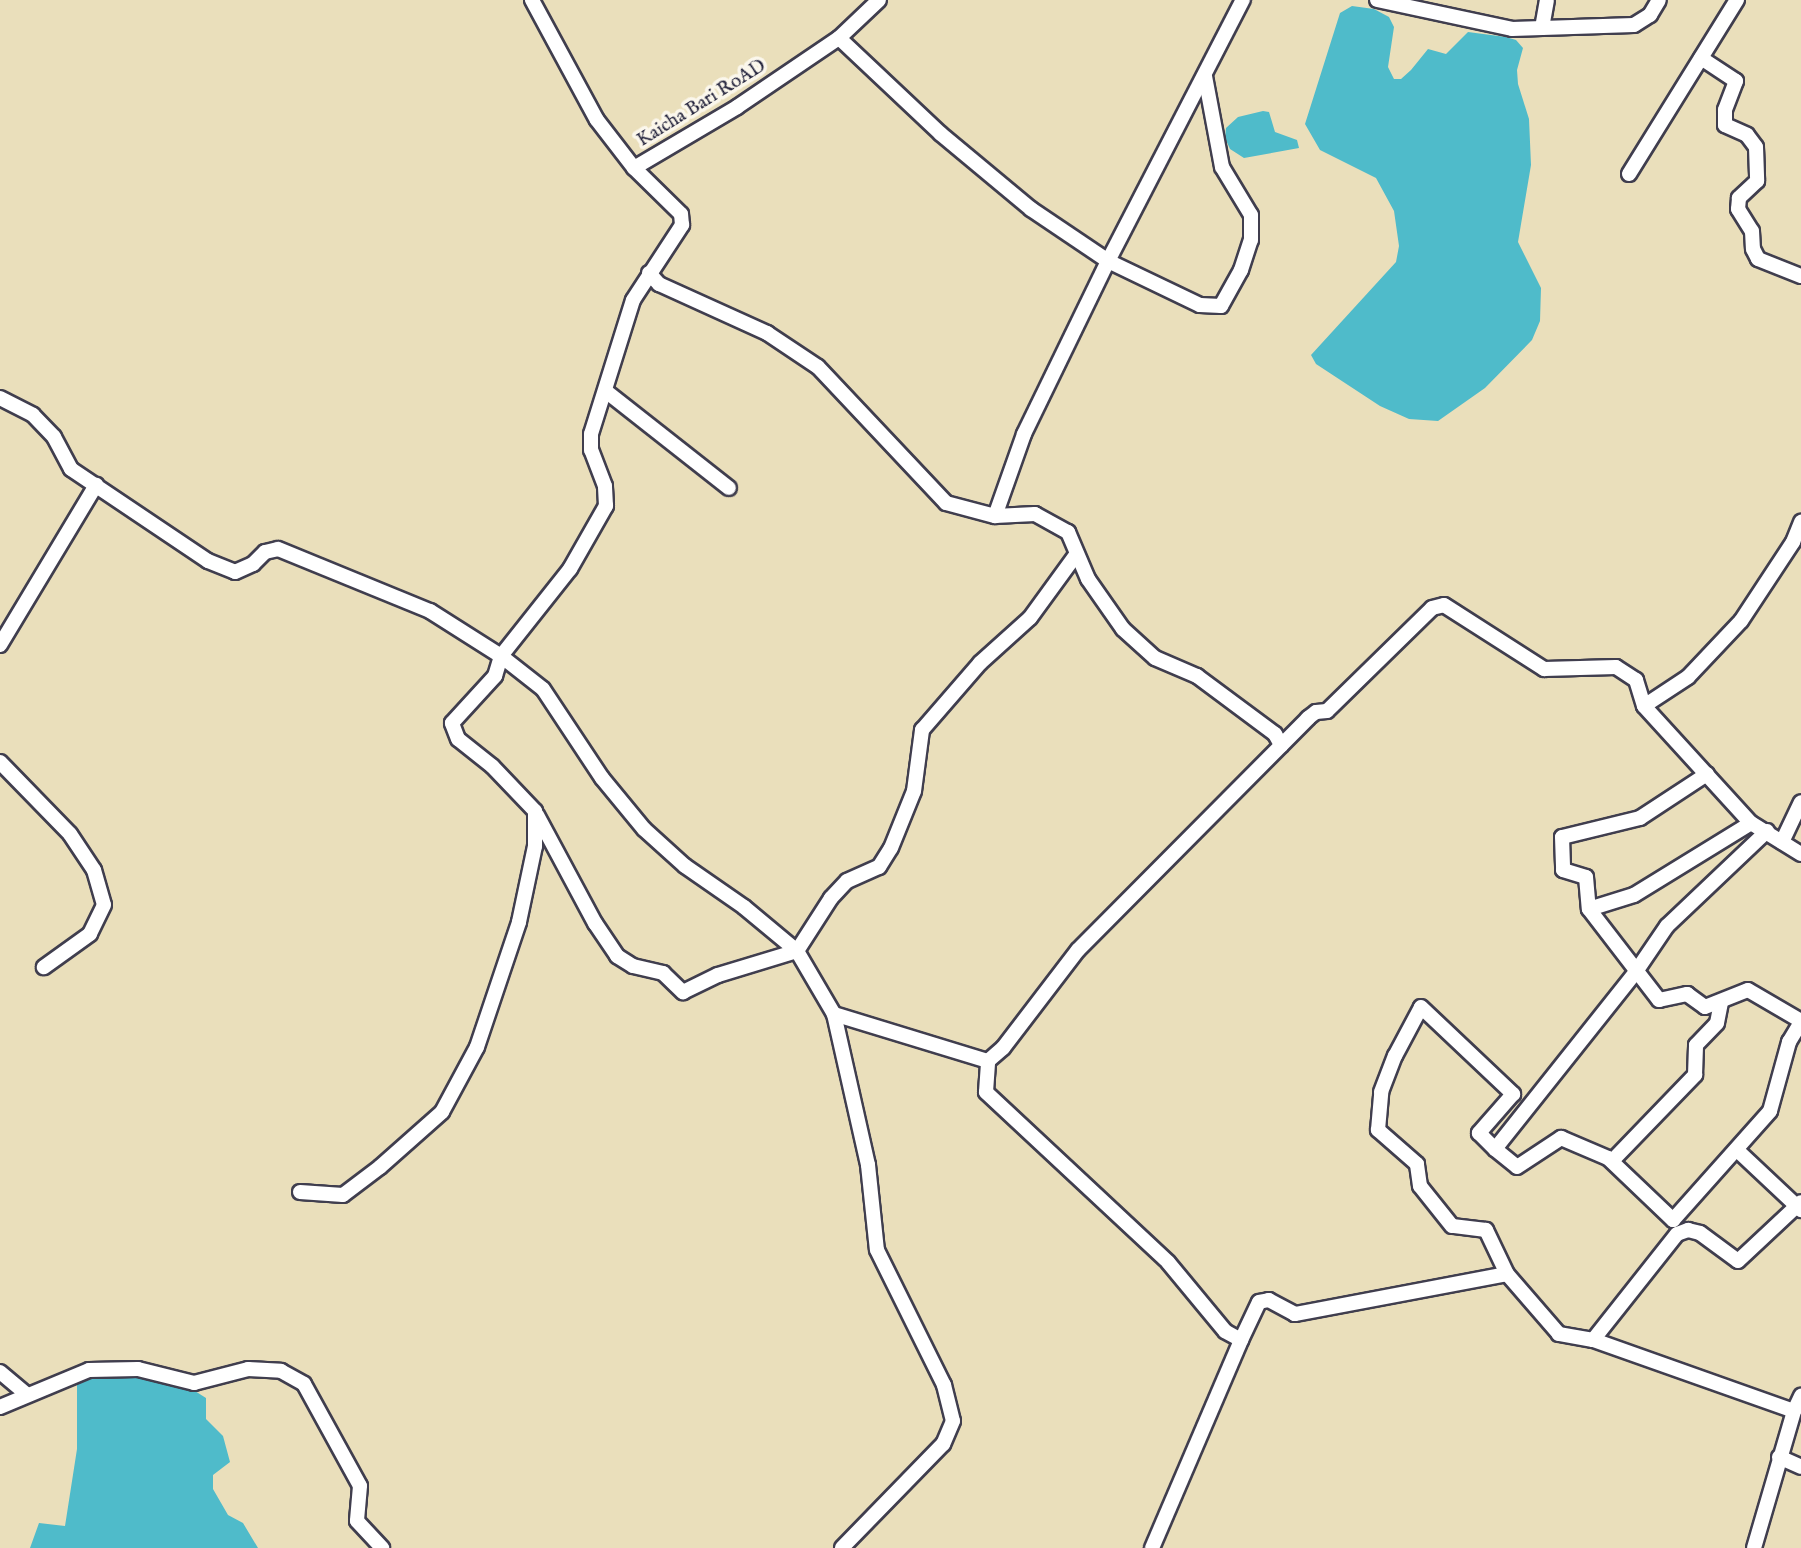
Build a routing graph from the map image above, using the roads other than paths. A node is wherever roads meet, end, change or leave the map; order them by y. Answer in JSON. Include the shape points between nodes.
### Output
{"nodes":[{"id":1,"x":532,"y":0,"type":"edge"},
{"id":2,"x":879,"y":0,"type":"edge"},
{"id":3,"x":1243,"y":0,"type":"edge"},
{"id":4,"x":1377,"y":0,"type":"edge"},
{"id":5,"x":1547,"y":0,"type":"edge"},
{"id":6,"x":1659,"y":0,"type":"edge"},
{"id":7,"x":1737,"y":0,"type":"edge"},
{"id":8,"x":1542,"y":28,"type":"junction"},
{"id":9,"x":839,"y":38,"type":"junction"},
{"id":10,"x":1701,"y":58,"type":"junction"},
{"id":11,"x":1205,"y":76,"type":"junction"},
{"id":12,"x":634,"y":168,"type":"junction"},
{"id":13,"x":1629,"y":174,"type":"dead end"},
{"id":14,"x":1108,"y":261,"type":"junction"},
{"id":15,"x":649,"y":273,"type":"junction"},
{"id":16,"x":1801,"y":276,"type":"edge"},
{"id":17,"x":607,"y":391,"type":"junction"},
{"id":18,"x":0,"y":398,"type":"edge"},
{"id":19,"x":96,"y":485,"type":"junction"},
{"id":20,"x":729,"y":488,"type":"dead end"},
{"id":21,"x":995,"y":516,"type":"junction"},
{"id":22,"x":1801,"y":522,"type":"edge"},
{"id":23,"x":1076,"y":555,"type":"junction"},
{"id":24,"x":0,"y":645,"type":"edge"},
{"id":25,"x":501,"y":656,"type":"junction"},
{"id":26,"x":1644,"y":706,"type":"junction"},
{"id":27,"x":1281,"y":745,"type":"junction"},
{"id":28,"x":0,"y":762,"type":"edge"},
{"id":29,"x":1707,"y":774,"type":"junction"},
{"id":30,"x":1801,"y":802,"type":"edge"},
{"id":31,"x":535,"y":811,"type":"junction"},
{"id":32,"x":1752,"y":822,"type":"junction"},
{"id":33,"x":1767,"y":831,"type":"junction"},
{"id":34,"x":1782,"y":842,"type":"junction"},
{"id":35,"x":1801,"y":854,"type":"edge"},
{"id":36,"x":1589,"y":909,"type":"junction"},
{"id":37,"x":797,"y":951,"type":"junction"},
{"id":38,"x":44,"y":967,"type":"dead end"},
{"id":39,"x":1635,"y":972,"type":"junction"},
{"id":40,"x":1721,"y":1002,"type":"junction"},
{"id":41,"x":834,"y":1014,"type":"junction"},
{"id":42,"x":1801,"y":1021,"type":"edge"},
{"id":43,"x":988,"y":1060,"type":"junction"},
{"id":44,"x":1494,"y":1149,"type":"junction"},
{"id":45,"x":1737,"y":1150,"type":"junction"},
{"id":46,"x":1612,"y":1161,"type":"junction"},
{"id":47,"x":300,"y":1192,"type":"dead end"},
{"id":48,"x":1800,"y":1206,"type":"edge"},
{"id":49,"x":1675,"y":1227,"type":"junction"},
{"id":50,"x":1507,"y":1274,"type":"junction"},
{"id":51,"x":1241,"y":1340,"type":"junction"},
{"id":52,"x":1593,"y":1340,"type":"junction"},
{"id":53,"x":0,"y":1372,"type":"edge"},
{"id":54,"x":27,"y":1395,"type":"junction"},
{"id":55,"x":1801,"y":1396,"type":"edge"},
{"id":56,"x":0,"y":1407,"type":"edge"},
{"id":57,"x":1794,"y":1411,"type":"junction"},
{"id":58,"x":1779,"y":1457,"type":"junction"},
{"id":59,"x":1801,"y":1467,"type":"edge"},
{"id":60,"x":382,"y":1548,"type":"edge"},
{"id":61,"x":842,"y":1548,"type":"edge"},
{"id":62,"x":1152,"y":1548,"type":"edge"},
{"id":63,"x":1754,"y":1548,"type":"edge"}],
"edges":[{"from":1,"to":12,"type":"street","name":"Kaicha Bari RoAD","via":[[597,120]]},
{"from":2,"to":9,"type":"street","name":"Kaicha Bari RoAD"},
{"from":3,"to":11,"type":"street"},
{"from":4,"to":8,"type":"street","via":[[1512,29]]},
{"from":5,"to":8,"type":"street"},
{"from":6,"to":8,"type":"street","via":[[1650,15],[1634,25]]},
{"from":7,"to":10,"type":"street"},
{"from":9,"to":12,"type":"street","name":"Kaicha Bari RoAD","via":[[737,107]]},
{"from":9,"to":14,"type":"street","via":[[1021,201]]},
{"from":10,"to":13,"type":"street"},
{"from":10,"to":16,"type":"street","via":[[1736,81],[1725,110],[1725,125],[1747,135],[1756,147],[1757,181],[1739,198],[1738,209],[1752,231],[1753,249],[1758,259]]},
{"from":11,"to":14,"type":"street"},
{"from":11,"to":14,"type":"street","via":[[1222,167],[1251,215],[1251,240],[1241,270],[1221,306],[1200,305]]},
{"from":12,"to":15,"type":"street","via":[[681,214],[676,237]]},
{"from":14,"to":21,"type":"street","via":[[1024,433]]},
{"from":15,"to":17,"type":"street","via":[[633,300]]},
{"from":15,"to":21,"type":"street","via":[[659,284],[767,333],[818,367],[946,503]]},
{"from":17,"to":20,"type":"street"},
{"from":17,"to":25,"type":"street","via":[[590,434],[606,506],[570,569]]},
{"from":18,"to":19,"type":"street","via":[[33,415],[54,437],[71,469]]},
{"from":19,"to":24,"type":"street"},
{"from":19,"to":25,"type":"street","via":[[208,561],[235,572],[278,549],[430,611]]},
{"from":21,"to":23,"type":"street","via":[[1035,514],[1069,532]]},
{"from":22,"to":26,"type":"street","via":[[1793,542],[1741,621],[1688,677]]},
{"from":23,"to":27,"type":"street","via":[[1123,629],[1155,658],[1197,676],[1275,734]]},
{"from":23,"to":37,"type":"street","via":[[1030,618],[981,663],[922,730],[914,791],[891,848],[880,867],[847,881],[831,898]]},
{"from":25,"to":31,"type":"street","via":[[495,676],[452,723],[458,739],[492,766]]},
{"from":25,"to":37,"type":"street","via":[[543,689],[602,778],[644,829]]},
{"from":26,"to":27,"type":"street","via":[[1636,680],[1616,667],[1544,669],[1444,605],[1432,608],[1327,711],[1316,712]]},
{"from":26,"to":29,"type":"street"},
{"from":27,"to":43,"type":"street","via":[[1078,950],[1003,1048]]},
{"from":28,"to":38,"type":"street","via":[[70,834],[94,870],[104,905],[90,934]]},
{"from":29,"to":32,"type":"street"},
{"from":29,"to":36,"type":"street","via":[[1640,818],[1562,837],[1563,870],[1586,877]]},
{"from":30,"to":34,"type":"street"},
{"from":31,"to":37,"type":"street","via":[[595,923],[617,956],[634,966],[663,973],[683,992],[718,975]]},
{"from":31,"to":47,"type":"street","via":[[535,846],[519,922],[477,1046],[442,1112],[343,1195]]},
{"from":32,"to":33,"type":"street"},
{"from":32,"to":36,"type":"street","via":[[1634,895]]},
{"from":33,"to":34,"type":"street"},
{"from":33,"to":39,"type":"street","via":[[1667,926]]},
{"from":34,"to":35,"type":"street"},
{"from":36,"to":39,"type":"street"},
{"from":37,"to":41,"type":"street"},
{"from":39,"to":40,"type":"street","via":[[1659,1000],[1687,994],[1705,1007]]},
{"from":39,"to":44,"type":"street"},
{"from":40,"to":42,"type":"street","via":[[1748,990]]},
{"from":40,"to":46,"type":"street","via":[[1717,1023],[1696,1045],[1695,1075]]},
{"from":41,"to":43,"type":"street"},
{"from":41,"to":61,"type":"street","via":[[868,1165],[877,1251],[944,1385],[953,1421],[943,1444]]},
{"from":42,"to":45,"type":"street","via":[[1789,1042],[1770,1111]]},
{"from":43,"to":51,"type":"street","via":[[986,1092],[1168,1262],[1225,1331]]},
{"from":44,"to":46,"type":"street","via":[[1517,1167],[1561,1138]]},
{"from":44,"to":50,"type":"street","via":[[1479,1133],[1513,1094],[1421,1007],[1381,1092],[1378,1130],[1417,1164],[1420,1186],[1452,1226],[1486,1230]]},
{"from":45,"to":48,"type":"street"},
{"from":45,"to":49,"type":"street"},
{"from":46,"to":49,"type":"street"},
{"from":48,"to":49,"type":"street","via":[[1738,1261],[1700,1233]]},
{"from":49,"to":52,"type":"street"},
{"from":50,"to":51,"type":"street","via":[[1295,1314],[1269,1300],[1259,1303]]},
{"from":50,"to":52,"type":"street","via":[[1559,1334]]},
{"from":51,"to":62,"type":"street"},
{"from":52,"to":57,"type":"street"},
{"from":53,"to":54,"type":"street"},
{"from":54,"to":56,"type":"street"},
{"from":54,"to":60,"type":"street","via":[[89,1370],[138,1369],[194,1382],[248,1369],[281,1371],[304,1384],[360,1486],[357,1521]]},
{"from":55,"to":57,"type":"street"},
{"from":57,"to":58,"type":"street"},
{"from":58,"to":59,"type":"street"},
{"from":58,"to":63,"type":"street"}]}
